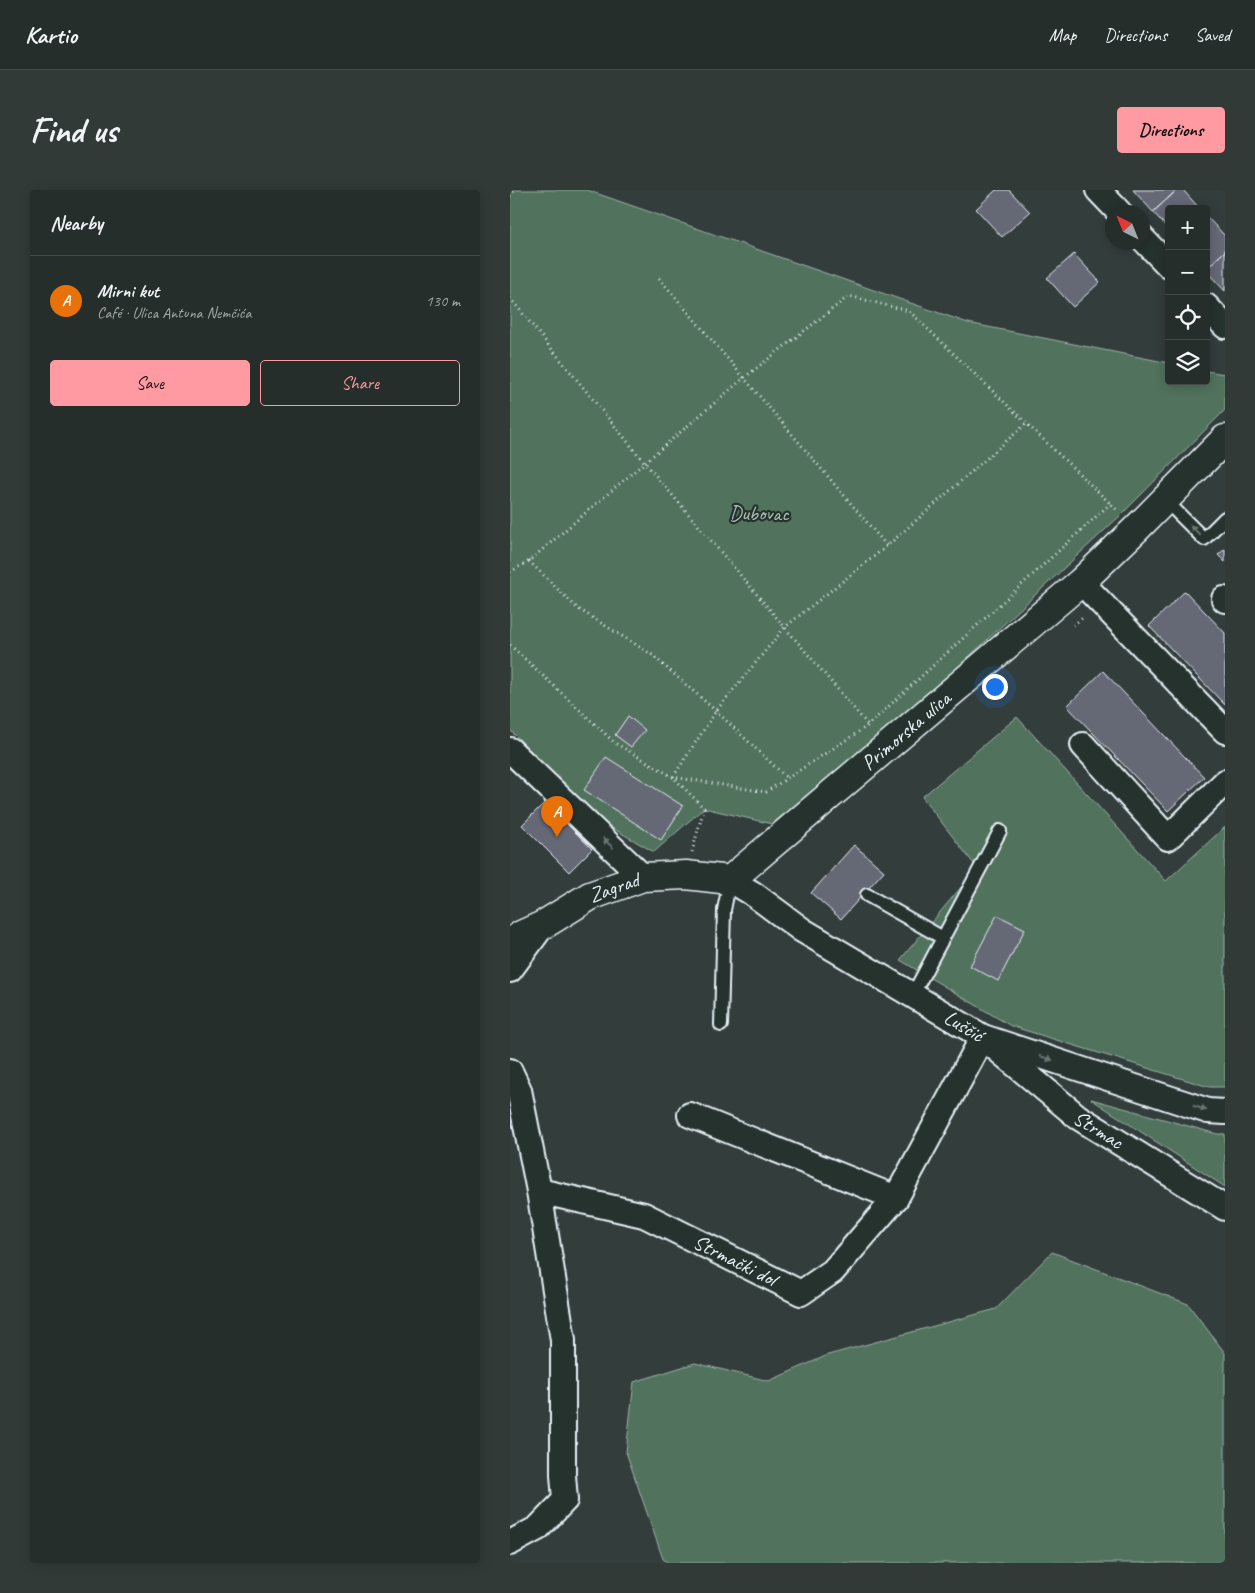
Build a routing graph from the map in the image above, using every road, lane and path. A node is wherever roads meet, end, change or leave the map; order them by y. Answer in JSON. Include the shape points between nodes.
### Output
{"nodes":[{"id":1,"x":515,"y":190,"type":"edge"},
{"id":2,"x":1098,"y":190,"type":"edge"},
{"id":3,"x":510,"y":196,"type":"edge"},
{"id":4,"x":1112,"y":205,"type":"edge"},
{"id":5,"x":1150,"y":246,"type":"edge"},
{"id":6,"x":1165,"y":262,"type":"edge"},
{"id":7,"x":659,"y":278,"type":"dead end"},
{"id":8,"x":510,"y":298,"type":"edge"},
{"id":9,"x":1210,"y":310,"type":"edge"},
{"id":10,"x":1225,"y":326,"type":"edge"},
{"id":11,"x":745,"y":377,"type":"junction"},
{"id":12,"x":1027,"y":423,"type":"junction"},
{"id":13,"x":1225,"y":439,"type":"edge"},
{"id":14,"x":645,"y":463,"type":"junction"},
{"id":15,"x":1165,"y":500,"type":"junction"},
{"id":16,"x":1111,"y":504,"type":"junction"},
{"id":17,"x":1225,"y":518,"type":"edge"},
{"id":18,"x":1137,"y":528,"type":"junction"},
{"id":19,"x":887,"y":546,"type":"junction"},
{"id":20,"x":529,"y":561,"type":"junction"},
{"id":21,"x":510,"y":572,"type":"edge"},
{"id":22,"x":1081,"y":582,"type":"junction"},
{"id":23,"x":785,"y":627,"type":"junction"},
{"id":24,"x":510,"y":645,"type":"edge"},
{"id":25,"x":716,"y":711,"type":"junction"},
{"id":26,"x":868,"y":725,"type":"junction"},
{"id":27,"x":1225,"y":731,"type":"edge"},
{"id":28,"x":1083,"y":746,"type":"dead end"},
{"id":29,"x":510,"y":751,"type":"edge"},
{"id":30,"x":673,"y":777,"type":"junction"},
{"id":31,"x":787,"y":778,"type":"junction"},
{"id":32,"x":1225,"y":782,"type":"edge"},
{"id":33,"x":1000,"y":831,"type":"dead end"},
{"id":34,"x":686,"y":875,"type":"junction"},
{"id":35,"x":643,"y":877,"type":"junction"},
{"id":36,"x":730,"y":880,"type":"junction"},
{"id":37,"x":866,"y":895,"type":"dead end"},
{"id":38,"x":543,"y":925,"type":"junction"},
{"id":39,"x":943,"y":938,"type":"junction"},
{"id":40,"x":510,"y":944,"type":"edge"},
{"id":41,"x":510,"y":970,"type":"edge"},
{"id":42,"x":912,"y":996,"type":"junction"},
{"id":43,"x":722,"y":1025,"type":"dead end"},
{"id":44,"x":983,"y":1037,"type":"junction"},
{"id":45,"x":510,"y":1070,"type":"edge"},
{"id":46,"x":1225,"y":1112,"type":"edge"},
{"id":47,"x":690,"y":1116,"type":"dead end"},
{"id":48,"x":539,"y":1191,"type":"junction"},
{"id":49,"x":896,"y":1198,"type":"junction"},
{"id":50,"x":1225,"y":1208,"type":"edge"},
{"id":51,"x":510,"y":1543,"type":"edge"}],
"edges":[{"from":1,"to":3,"type":"path"},
{"from":2,"to":4,"type":"street"},
{"from":5,"to":6,"type":"street"},
{"from":7,"to":11,"type":"path"},
{"from":8,"to":14,"type":"path"},
{"from":9,"to":10,"type":"street"},
{"from":11,"to":12,"type":"path","via":[[849,296],[909,311]]},
{"from":11,"to":14,"type":"path"},
{"from":11,"to":19,"type":"path"},
{"from":12,"to":16,"type":"path"},
{"from":12,"to":19,"type":"path"},
{"from":13,"to":15,"type":"main road","name":"Primorska ulica"},
{"from":14,"to":20,"type":"path"},
{"from":14,"to":23,"type":"path"},
{"from":17,"to":15,"type":"lane","one_way":true,"via":[[1204,539]]},
{"from":15,"to":18,"type":"main road","name":"Primorska ulica"},
{"from":16,"to":18,"type":"path"},
{"from":16,"to":26,"type":"path"},
{"from":18,"to":22,"type":"main road","name":"Primorska ulica"},
{"from":19,"to":23,"type":"path"},
{"from":20,"to":21,"type":"path"},
{"from":20,"to":25,"type":"path","via":[[577,608],[651,654]]},
{"from":22,"to":27,"type":"street"},
{"from":22,"to":36,"type":"main road","name":"Primorska ulica"},
{"from":23,"to":25,"type":"path"},
{"from":23,"to":26,"type":"path"},
{"from":24,"to":30,"type":"path","via":[[615,743]]},
{"from":25,"to":30,"type":"path"},
{"from":25,"to":31,"type":"path"},
{"from":26,"to":31,"type":"path"},
{"from":28,"to":32,"type":"street","via":[[1168,838]]},
{"from":35,"to":29,"type":"street","one_way":true},
{"from":30,"to":31,"type":"path","via":[[766,792]]},
{"from":30,"to":34,"type":"path","via":[[704,808]]},
{"from":33,"to":39,"type":"lane"},
{"from":34,"to":35,"type":"main road","name":"Zagrad"},
{"from":34,"to":36,"type":"main road","name":"Zagrad"},
{"from":35,"to":38,"type":"main road","name":"Zagrad","via":[[590,896]]},
{"from":36,"to":42,"type":"street","name":"Luščić","via":[[802,930]]},
{"from":36,"to":43,"type":"lane","via":[[724,910]]},
{"from":37,"to":39,"type":"lane"},
{"from":38,"to":40,"type":"main road","name":"Zagrad"},
{"from":38,"to":41,"type":"street"},
{"from":39,"to":42,"type":"lane"},
{"from":42,"to":44,"type":"street","name":"Luščić"},
{"from":44,"to":46,"type":"street","name":"Luščić","one_way":true,"via":[[1208,1111]]},
{"from":44,"to":49,"type":"street","name":"Strmački dol"},
{"from":44,"to":50,"type":"street","name":"Strmac","via":[[1078,1117]]},
{"from":45,"to":48,"type":"street","via":[[519,1090]]},
{"from":47,"to":49,"type":"street"},
{"from":48,"to":49,"type":"street","name":"Strmački dol","via":[[644,1215],[801,1293],[833,1271]]},
{"from":48,"to":51,"type":"street","via":[[563,1340],[565,1500],[538,1528]]}]}
